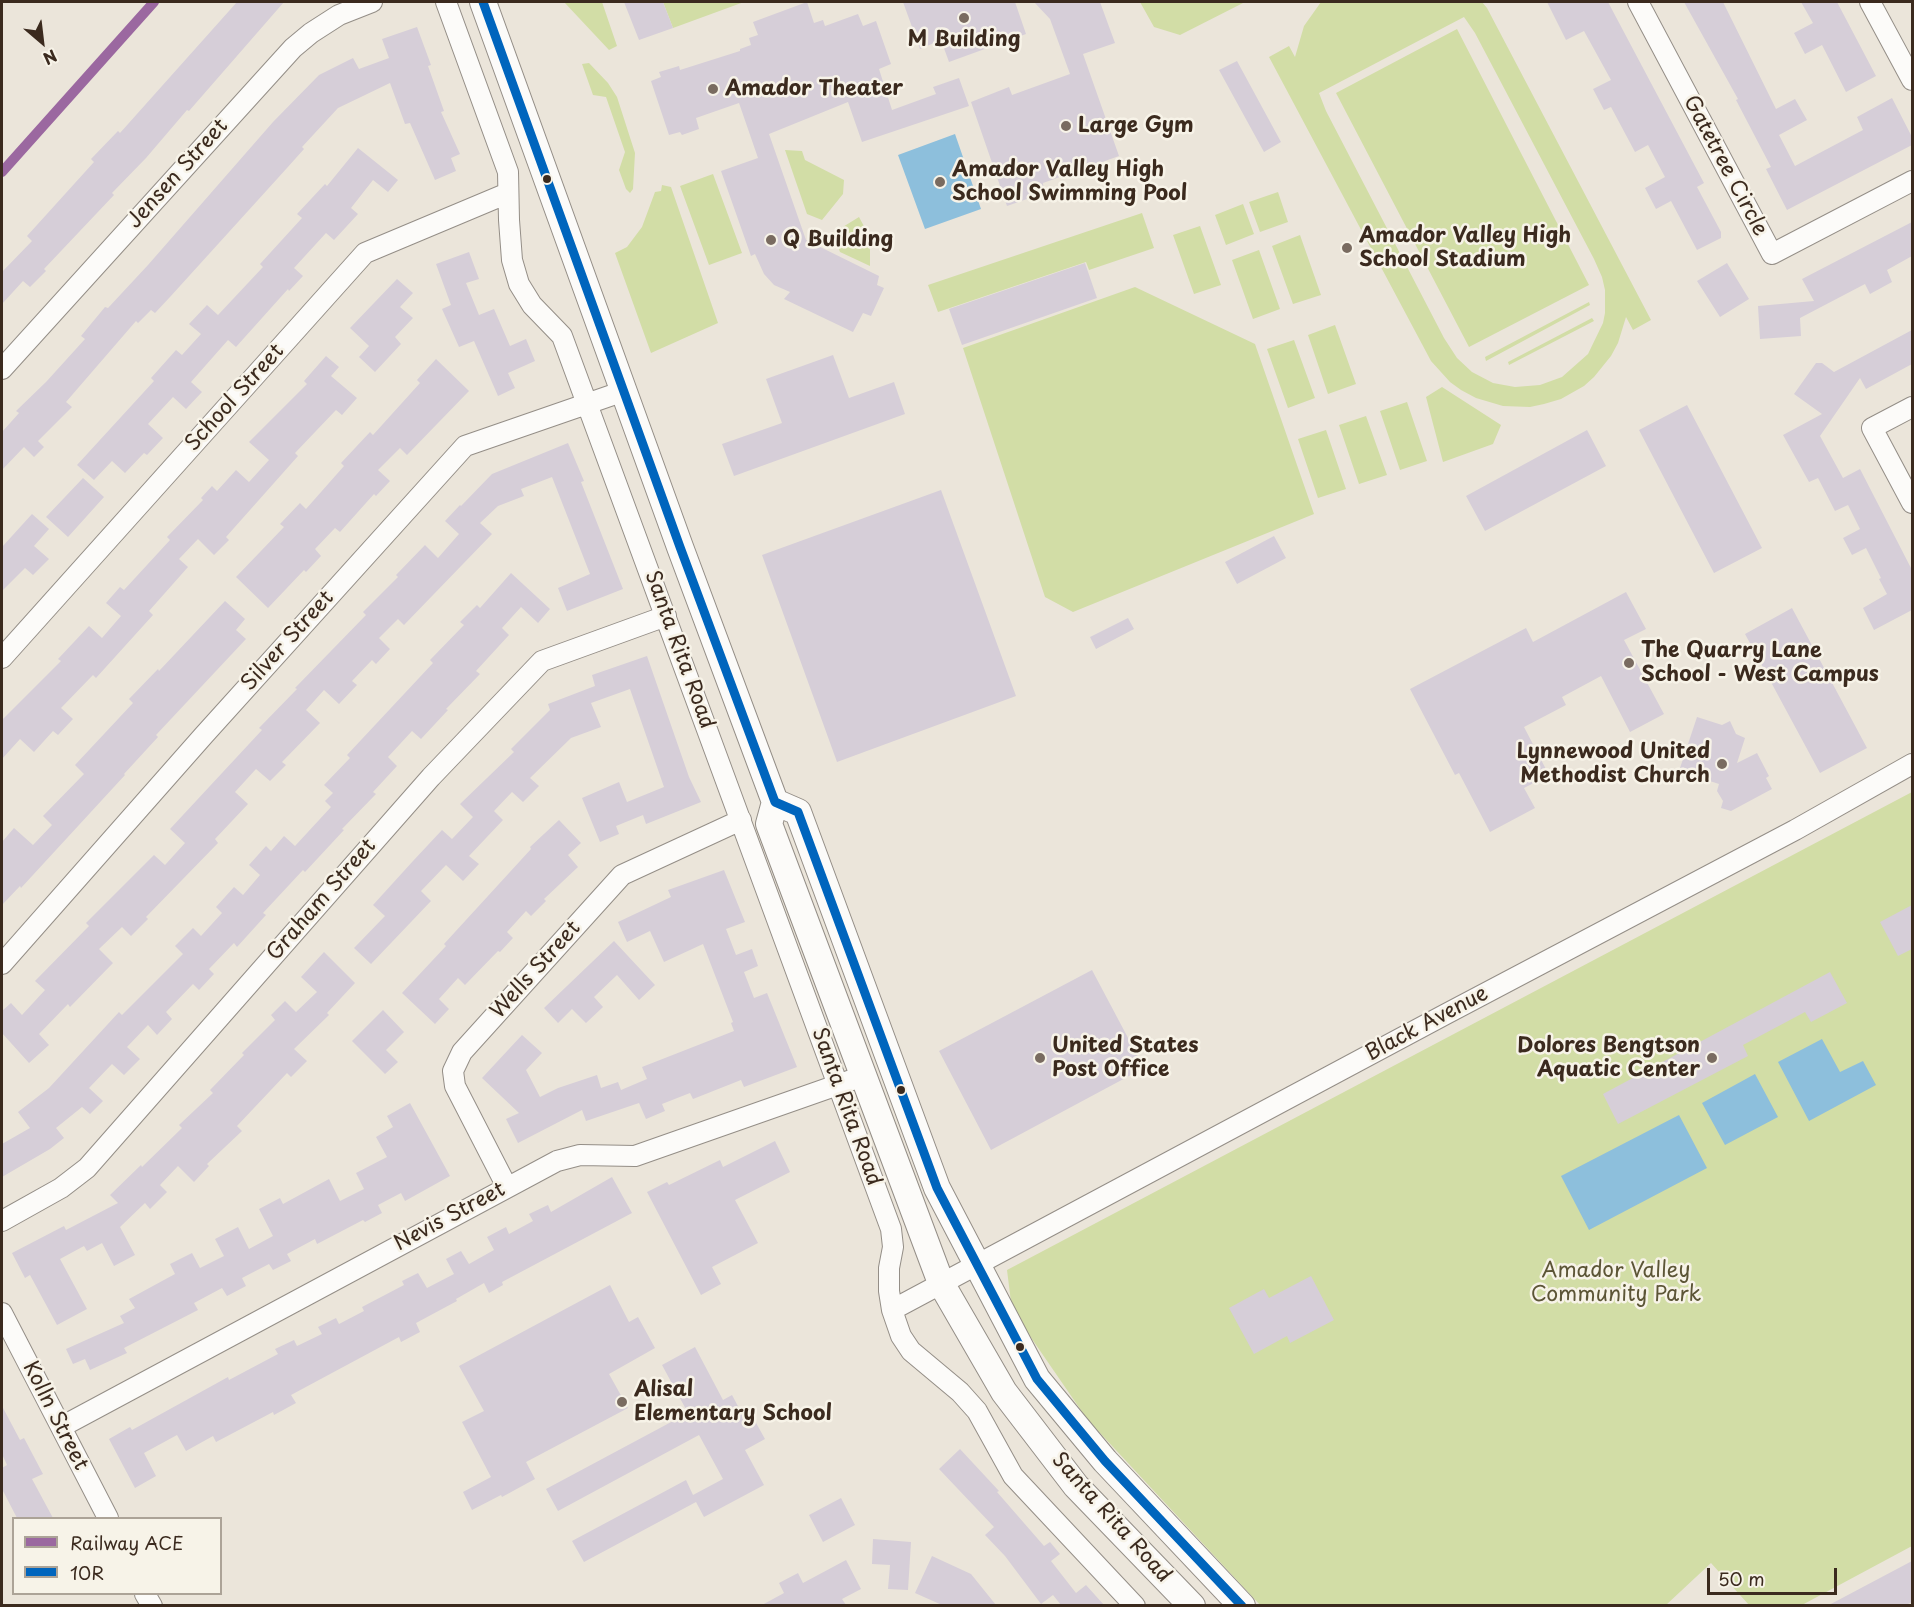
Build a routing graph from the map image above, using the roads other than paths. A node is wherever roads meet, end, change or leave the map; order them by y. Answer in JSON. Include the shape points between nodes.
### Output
{"nodes":[{"id":1,"x":372,"y":2,"type":"edge"},
{"id":2,"x":446,"y":2,"type":"edge"},
{"id":3,"x":483,"y":2,"type":"edge"},
{"id":4,"x":1638,"y":2,"type":"edge"},
{"id":5,"x":1870,"y":2,"type":"edge"},
{"id":6,"x":1912,"y":80,"type":"edge"},
{"id":7,"x":1912,"y":181,"type":"edge"},
{"id":8,"x":508,"y":193,"type":"junction"},
{"id":9,"x":2,"y":369,"type":"edge"},
{"id":10,"x":624,"y":391,"type":"junction"},
{"id":11,"x":588,"y":404,"type":"junction"},
{"id":12,"x":1912,"y":407,"type":"edge"},
{"id":13,"x":1912,"y":503,"type":"edge"},
{"id":14,"x":666,"y":616,"type":"junction"},
{"id":15,"x":2,"y":658,"type":"edge"},
{"id":16,"x":1912,"y":764,"type":"edge"},
{"id":17,"x":775,"y":802,"type":"junction"},
{"id":18,"x":741,"y":820,"type":"junction"},
{"id":19,"x":838,"y":918,"type":"junction"},
{"id":20,"x":808,"y":929,"type":"junction"},
{"id":21,"x":2,"y":964,"type":"edge"},
{"id":22,"x":863,"y":1076,"type":"junction"},
{"id":23,"x":837,"y":1084,"type":"junction"},
{"id":24,"x":507,"y":1187,"type":"junction"},
{"id":25,"x":2,"y":1221,"type":"edge"},
{"id":26,"x":977,"y":1266,"type":"junction"},
{"id":27,"x":941,"y":1283,"type":"junction"},
{"id":28,"x":892,"y":1310,"type":"junction"},
{"id":29,"x":2,"y":1313,"type":"edge"},
{"id":30,"x":61,"y":1427,"type":"junction"},
{"id":31,"x":107,"y":1517,"type":"edge"},
{"id":32,"x":1135,"y":1605,"type":"edge"},
{"id":33,"x":1192,"y":1605,"type":"edge"},
{"id":34,"x":1242,"y":1605,"type":"edge"}],
"edges":[{"from":1,"to":9,"type":"street","name":"Jensen Street","via":[[339,15],[293,48]]},
{"from":2,"to":8,"type":"street","name":"Santa Rita Road","via":[[508,172]]},
{"from":3,"to":10,"type":"main road","name":"Santa Rita Road"},
{"from":4,"to":7,"type":"street","name":"Gatetree Circle","via":[[1772,254]]},
{"from":5,"to":6,"type":"street"},
{"from":8,"to":11,"type":"street","name":"Santa Rita Road","via":[[512,260],[519,284],[532,305],[562,336]]},
{"from":8,"to":15,"type":"street","name":"School Street","via":[[365,253]]},
{"from":10,"to":11,"type":"street","name":"Silver Street"},
{"from":10,"to":17,"type":"main road","name":"Santa Rita Road"},
{"from":11,"to":14,"type":"street","name":"Santa Rita Road"},
{"from":11,"to":21,"type":"street","name":"Silver Street","via":[[465,446]]},
{"from":12,"to":13,"type":"street","via":[[1872,428]]},
{"from":14,"to":18,"type":"street","name":"Santa Rita Road"},
{"from":14,"to":25,"type":"street","name":"Graham Street","via":[[542,661],[430,777],[87,1168],[61,1188]]},
{"from":16,"to":26,"type":"street","name":"Black Avenue"},
{"from":17,"to":19,"type":"main road","name":"Santa Rita Road","via":[[798,812]]},
{"from":17,"to":20,"type":"main road","name":"Santa Rita Road","via":[[769,824]]},
{"from":18,"to":23,"type":"street","name":"Santa Rita Road"},
{"from":18,"to":24,"type":"street","name":"Wells Street","via":[[622,875],[462,1052],[453,1071],[455,1086]]},
{"from":19,"to":20,"type":"main road"},
{"from":19,"to":26,"type":"main road","name":"Santa Rita Road","via":[[937,1188]]},
{"from":20,"to":22,"type":"main road","name":"Santa Rita Road"},
{"from":22,"to":23,"type":"street","name":"Nevis Street"},
{"from":22,"to":27,"type":"main road","name":"Santa Rita Road"},
{"from":23,"to":24,"type":"street","name":"Nevis Street","via":[[635,1156],[580,1155],[557,1161]]},
{"from":23,"to":28,"type":"street","name":"Santa Rita Road","via":[[891,1229]]},
{"from":24,"to":30,"type":"street","name":"Nevis Street"},
{"from":26,"to":27,"type":"street","name":"Black Avenue"},
{"from":26,"to":34,"type":"main road","name":"Santa Rita Road","via":[[1037,1379],[1105,1461]]},
{"from":27,"to":28,"type":"street","name":"Black Avenue"},
{"from":27,"to":33,"type":"main road","name":"Santa Rita Road","via":[[1004,1392],[1076,1486]]},
{"from":28,"to":32,"type":"street","name":"Santa Rita Road","via":[[910,1351],[977,1411],[1013,1476]]},
{"from":29,"to":30,"type":"street","name":"Kolln Street"},
{"from":30,"to":31,"type":"street","name":"Kolln Street"}]}
